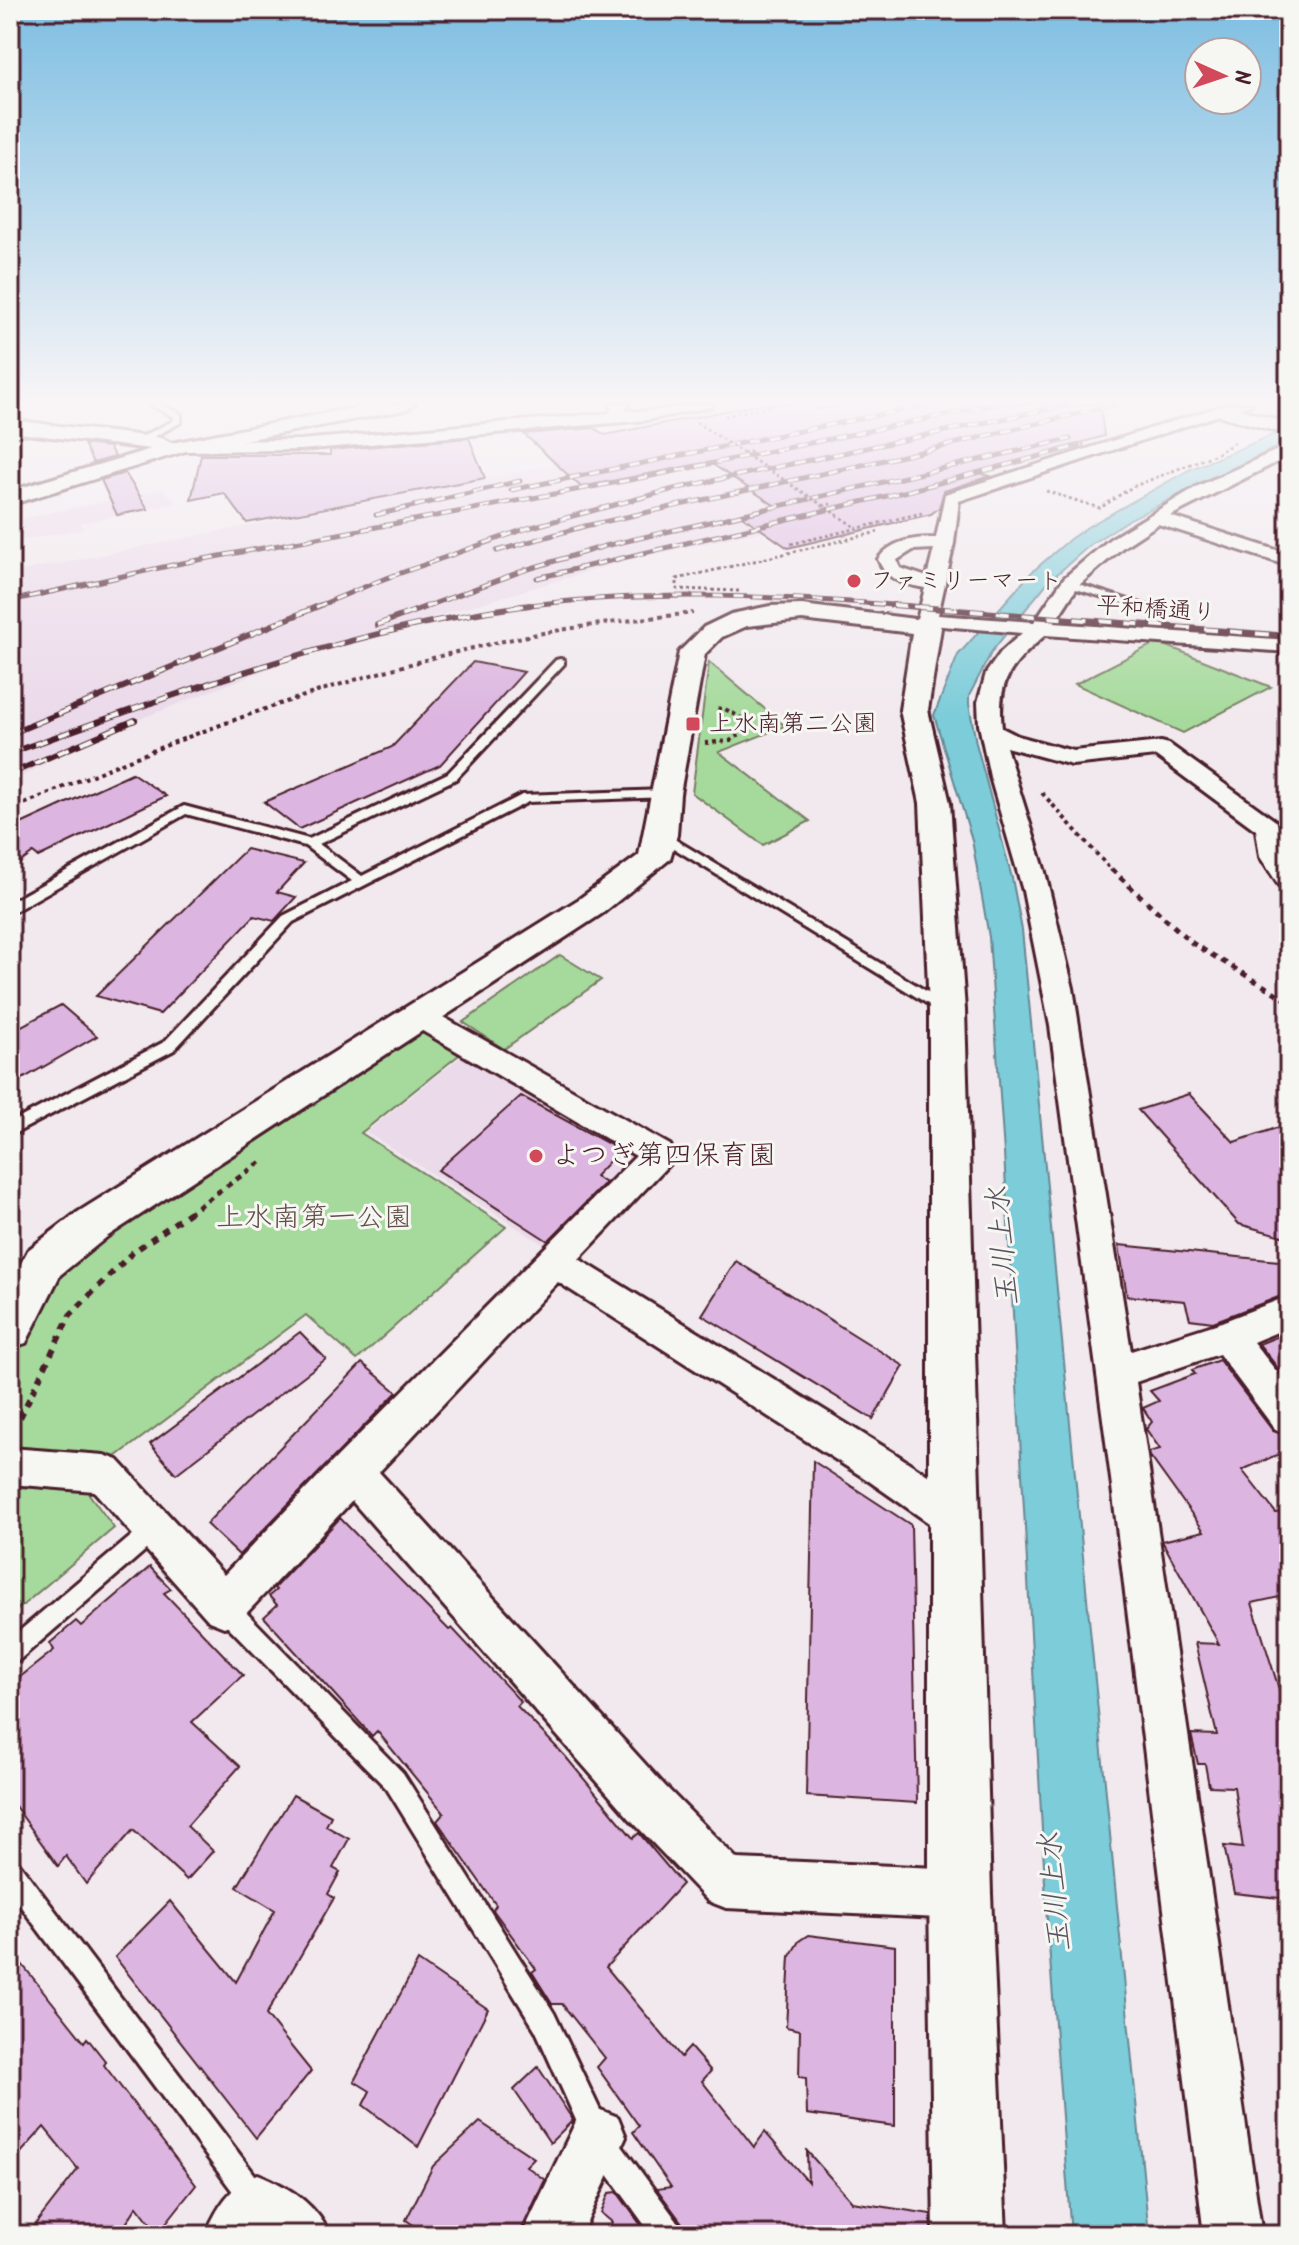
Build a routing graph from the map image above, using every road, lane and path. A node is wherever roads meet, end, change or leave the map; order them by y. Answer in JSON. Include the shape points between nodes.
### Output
{"nodes":[{"id":1,"x":827,"y":509,"type":"edge"},
{"id":2,"x":950,"y":509,"type":"edge"},
{"id":3,"x":1175,"y":509,"type":"edge"},
{"id":4,"x":925,"y":512,"type":"dead end"},
{"id":5,"x":1158,"y":518,"type":"junction"},
{"id":6,"x":857,"y":528,"type":"junction"},
{"id":7,"x":889,"y":529,"type":"dead end"},
{"id":8,"x":945,"y":543,"type":"junction"},
{"id":9,"x":800,"y":550,"type":"junction"},
{"id":10,"x":1289,"y":560,"type":"edge"},
{"id":11,"x":1069,"y":584,"type":"junction"},
{"id":12,"x":744,"y":605,"type":"junction"},
{"id":13,"x":1143,"y":606,"type":"dead end"},
{"id":14,"x":937,"y":613,"type":"junction"},
{"id":15,"x":1029,"y":628,"type":"junction"},
{"id":16,"x":1289,"y":646,"type":"edge"},
{"id":17,"x":560,"y":662,"type":"dead end"},
{"id":18,"x":709,"y":708,"type":"dead end"},
{"id":19,"x":1002,"y":736,"type":"junction"},
{"id":20,"x":702,"y":742,"type":"dead end"},
{"id":21,"x":665,"y":794,"type":"junction"},
{"id":22,"x":10,"y":810,"type":"edge"},
{"id":23,"x":1279,"y":832,"type":"edge"},
{"id":24,"x":661,"y":835,"type":"junction"},
{"id":25,"x":310,"y":843,"type":"junction"},
{"id":26,"x":1289,"y":881,"type":"edge"},
{"id":27,"x":361,"y":882,"type":"junction"},
{"id":28,"x":10,"y":908,"type":"edge"},
{"id":29,"x":1289,"y":1001,"type":"edge"},
{"id":30,"x":947,"y":1010,"type":"junction"},
{"id":31,"x":417,"y":1015,"type":"junction"},
{"id":32,"x":10,"y":1130,"type":"edge"},
{"id":33,"x":273,"y":1154,"type":"dead end"},
{"id":34,"x":555,"y":1262,"type":"junction"},
{"id":35,"x":1289,"y":1311,"type":"edge"},
{"id":36,"x":10,"y":1329,"type":"edge"},
{"id":37,"x":1227,"y":1336,"type":"junction"},
{"id":38,"x":1117,"y":1372,"type":"junction"},
{"id":39,"x":1289,"y":1417,"type":"edge"},
{"id":40,"x":10,"y":1438,"type":"edge"},
{"id":41,"x":10,"y":1466,"type":"edge"},
{"id":42,"x":351,"y":1470,"type":"junction"},
{"id":43,"x":954,"y":1516,"type":"junction"},
{"id":44,"x":155,"y":1529,"type":"junction"},
{"id":45,"x":224,"y":1606,"type":"junction"},
{"id":46,"x":10,"y":1653,"type":"edge"},
{"id":47,"x":10,"y":1872,"type":"edge"},
{"id":48,"x":960,"y":1894,"type":"junction"},
{"id":49,"x":598,"y":2137,"type":"junction"},
{"id":50,"x":264,"y":2224,"type":"edge"},
{"id":51,"x":551,"y":2235,"type":"edge"},
{"id":52,"x":670,"y":2235,"type":"edge"},
{"id":53,"x":970,"y":2235,"type":"edge"},
{"id":54,"x":1233,"y":2235,"type":"edge"}],
"edges":[{"from":1,"to":6,"type":"path","bridge":true},
{"from":2,"to":8,"type":"street"},
{"from":3,"to":5,"type":"street"},
{"from":4,"to":6,"type":"path"},
{"from":5,"to":10,"type":"street"},
{"from":5,"to":11,"type":"street"},
{"from":6,"to":9,"type":"path","via":[[791,544]]},
{"from":7,"to":9,"type":"path"},
{"from":8,"to":14,"type":"street"},
{"from":8,"to":14,"type":"street","name":"平和橋通り","via":[[910,544],[887,559],[892,571],[911,580]]},
{"from":9,"to":12,"type":"path","via":[[677,579],[677,589]]},
{"from":11,"to":13,"type":"lane"},
{"from":11,"to":15,"type":"street"},
{"from":12,"to":14,"type":"street","via":[[794,612]]},
{"from":12,"to":21,"type":"street","via":[[704,635],[692,652]]},
{"from":12,"to":22,"type":"path","via":[[628,618],[443,652],[224,720]]},
{"from":14,"to":15,"type":"street","name":"平和橋通り"},
{"from":14,"to":30,"type":"street","via":[[914,710],[935,803]]},
{"from":15,"to":16,"type":"street","name":"平和橋通り"},
{"from":15,"to":19,"type":"street","via":[[994,678],[991,702]]},
{"from":17,"to":25,"type":"lane","via":[[452,776]]},
{"from":18,"to":20,"type":"path","via":[[735,713],[746,730],[730,741]]},
{"from":19,"to":23,"type":"street","via":[[1072,758],[1161,749]]},
{"from":19,"to":29,"type":"path","via":[[1010,759],[1121,880],[1192,943]]},
{"from":19,"to":38,"type":"street","via":[[996,757],[1032,871],[1061,1001]]},
{"from":21,"to":24,"type":"street"},
{"from":21,"to":27,"type":"lane","via":[[526,798]]},
{"from":23,"to":26,"type":"street","via":[[1273,857]]},
{"from":24,"to":30,"type":"lane"},
{"from":24,"to":31,"type":"street","via":[[654,859],[591,906]]},
{"from":25,"to":27,"type":"lane"},
{"from":25,"to":28,"type":"lane","via":[[184,810]]},
{"from":27,"to":32,"type":"lane","via":[[288,919],[169,1046]]},
{"from":30,"to":43,"type":"street"},
{"from":31,"to":34,"type":"street","via":[[658,1154]]},
{"from":31,"to":36,"type":"street","via":[[93,1224],[44,1263]]},
{"from":33,"to":40,"type":"path","via":[[132,1253],[70,1315]]},
{"from":34,"to":42,"type":"street"},
{"from":34,"to":43,"type":"street"},
{"from":35,"to":37,"type":"street"},
{"from":37,"to":38,"type":"street"},
{"from":37,"to":39,"type":"street"},
{"from":38,"to":54,"type":"street"},
{"from":41,"to":44,"type":"street","via":[[104,1473]]},
{"from":42,"to":45,"type":"street"},
{"from":42,"to":48,"type":"street","via":[[726,1883]]},
{"from":43,"to":48,"type":"street"},
{"from":44,"to":45,"type":"street"},
{"from":44,"to":46,"type":"lane"},
{"from":45,"to":49,"type":"lane","via":[[395,1781],[545,2022]]},
{"from":47,"to":50,"type":"lane"},
{"from":48,"to":53,"type":"street"},
{"from":49,"to":51,"type":"street"},
{"from":49,"to":52,"type":"lane"}]}
